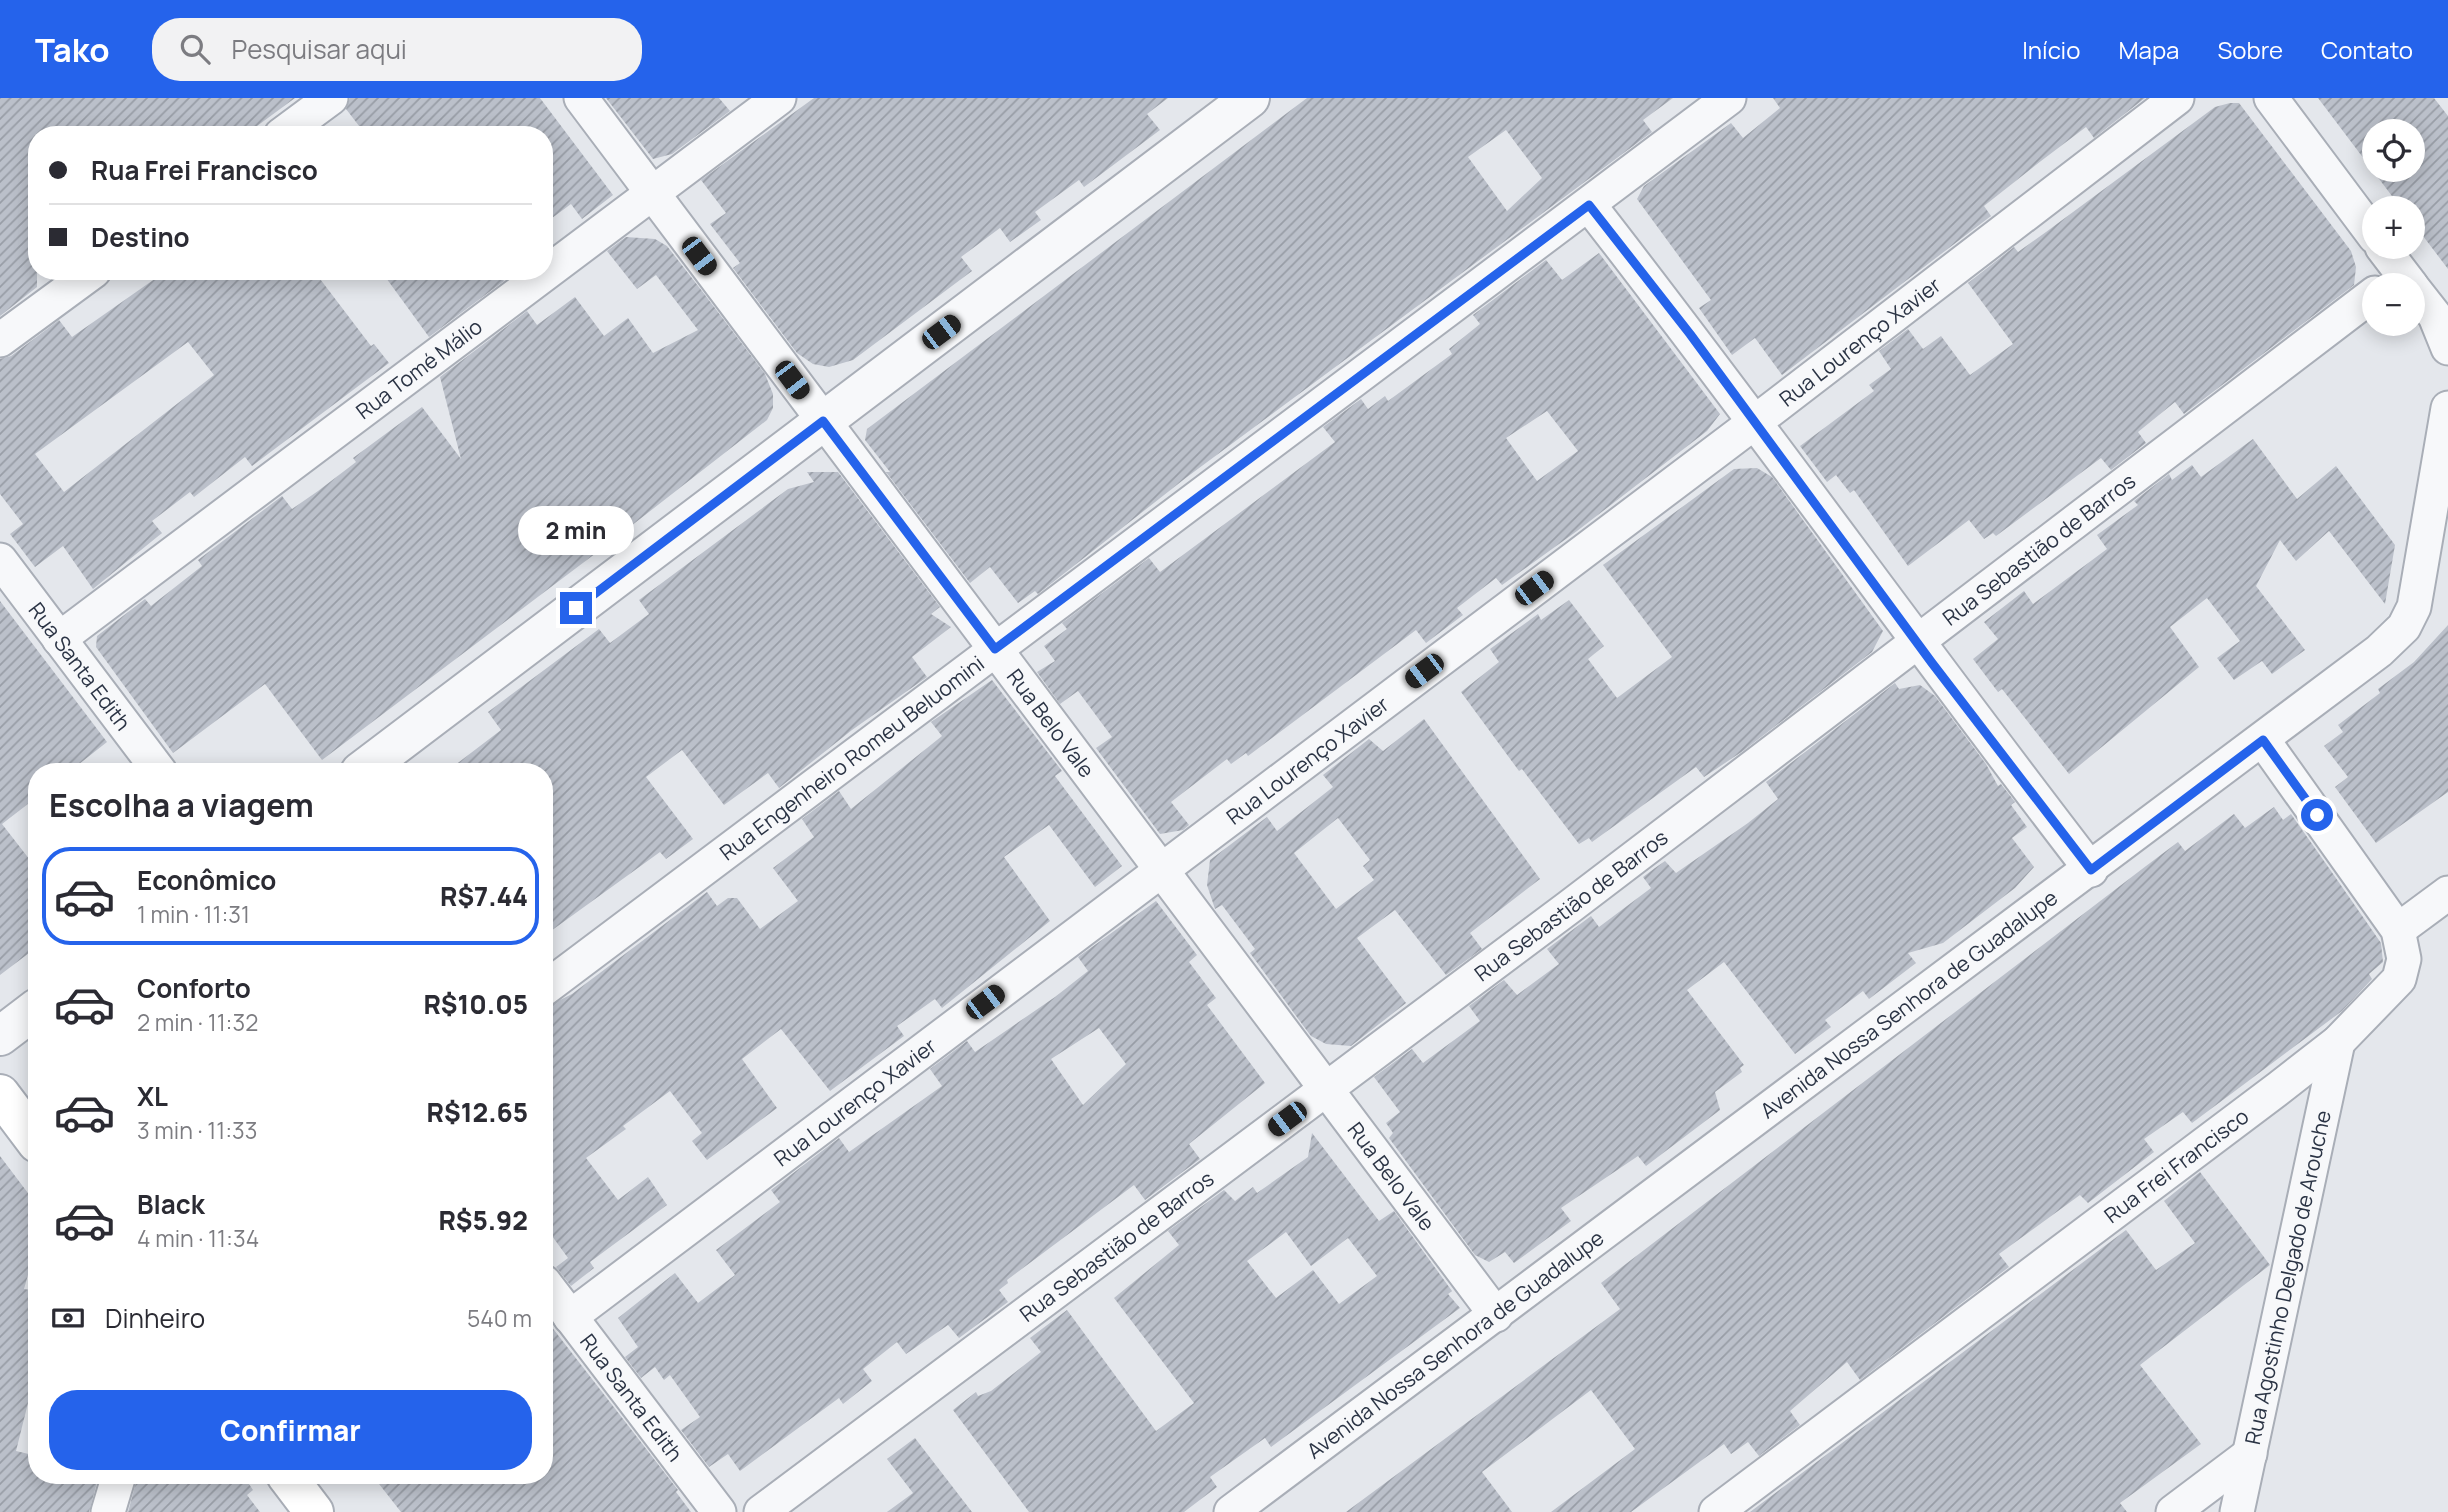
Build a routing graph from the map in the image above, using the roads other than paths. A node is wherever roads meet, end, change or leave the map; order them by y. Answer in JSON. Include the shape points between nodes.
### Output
{"nodes":[{"id":1,"x":331,"y":98,"type":"edge"},
{"id":2,"x":581,"y":98,"type":"edge"},
{"id":3,"x":779,"y":98,"type":"edge"},
{"id":4,"x":1250,"y":98,"type":"edge"},
{"id":5,"x":1730,"y":98,"type":"edge"},
{"id":6,"x":2178,"y":98,"type":"edge"},
{"id":7,"x":2271,"y":98,"type":"edge"},
{"id":8,"x":293,"y":126,"type":"edge"},
{"id":9,"x":652,"y":194,"type":"junction"},
{"id":10,"x":1589,"y":205,"type":"junction"},
{"id":11,"x":2362,"y":220,"type":"edge"},
{"id":12,"x":553,"y":268,"type":"edge"},
{"id":13,"x":82,"y":280,"type":"edge"},
{"id":14,"x":537,"y":280,"type":"edge"},
{"id":15,"x":2362,"y":303,"type":"edge"},
{"id":16,"x":2425,"y":305,"type":"edge"},
{"id":17,"x":0,"y":340,"type":"edge"},
{"id":18,"x":2448,"y":348,"type":"edge"},
{"id":19,"x":2448,"y":408,"type":"edge"},
{"id":20,"x":823,"y":421,"type":"junction"},
{"id":21,"x":1755,"y":422,"type":"junction"},
{"id":22,"x":2437,"y":536,"type":"edge"},
{"id":23,"x":0,"y":560,"type":"edge"},
{"id":24,"x":59,"y":639,"type":"junction"},
{"id":25,"x":1918,"y":644,"type":"junction"},
{"id":26,"x":995,"y":649,"type":"junction"},
{"id":27,"x":2263,"y":740,"type":"junction"},
{"id":28,"x":153,"y":763,"type":"edge"},
{"id":29,"x":372,"y":763,"type":"edge"},
{"id":30,"x":1160,"y":869,"type":"junction"},
{"id":31,"x":2091,"y":870,"type":"junction"},
{"id":32,"x":2448,"y":893,"type":"edge"},
{"id":33,"x":2398,"y":930,"type":"junction"},
{"id":34,"x":553,"y":982,"type":"edge"},
{"id":35,"x":28,"y":1015,"type":"edge"},
{"id":36,"x":0,"y":1036,"type":"edge"},
{"id":37,"x":2338,"y":1042,"type":"junction"},
{"id":38,"x":1326,"y":1090,"type":"junction"},
{"id":39,"x":0,"y":1094,"type":"edge"},
{"id":40,"x":28,"y":1131,"type":"edge"},
{"id":41,"x":553,"y":1294,"type":"edge"},
{"id":42,"x":1496,"y":1315,"type":"junction"},
{"id":43,"x":570,"y":1317,"type":"junction"},
{"id":44,"x":2250,"y":1454,"type":"junction"},
{"id":45,"x":116,"y":1484,"type":"edge"},
{"id":46,"x":293,"y":1484,"type":"edge"},
{"id":47,"x":108,"y":1512,"type":"edge"},
{"id":48,"x":314,"y":1512,"type":"edge"},
{"id":49,"x":719,"y":1512,"type":"edge"},
{"id":50,"x":761,"y":1512,"type":"edge"},
{"id":51,"x":1231,"y":1512,"type":"edge"},
{"id":52,"x":1716,"y":1512,"type":"edge"},
{"id":53,"x":2173,"y":1512,"type":"edge"},
{"id":54,"x":2237,"y":1512,"type":"edge"}],
"edges":[{"from":1,"to":8,"type":"street"},
{"from":2,"to":9,"type":"street","name":"Rua Belo Vale"},
{"from":3,"to":9,"type":"street","name":"Rua Tomé Málio"},
{"from":4,"to":20,"type":"street"},
{"from":5,"to":10,"type":"street","name":"Rua Engenheiro Romeu Beluomini"},
{"from":6,"to":21,"type":"street","name":"Rua Lourenço Xavier"},
{"from":7,"to":11,"type":"street"},
{"from":9,"to":12,"type":"street","name":"Rua Tomé Málio"},
{"from":9,"to":20,"type":"street","name":"Rua Belo Vale"},
{"from":10,"to":21,"type":"street"},
{"from":10,"to":26,"type":"street","name":"Rua Engenheiro Romeu Beluomini"},
{"from":13,"to":17,"type":"street"},
{"from":14,"to":24,"type":"street","name":"Rua Tomé Málio"},
{"from":15,"to":25,"type":"street","name":"Rua Sebastião de Barros"},
{"from":16,"to":18,"type":"street","via":[[2435,316]]},
{"from":19,"to":22,"type":"street","name":"Avenida Nossa Senhora de Guadalupe"},
{"from":20,"to":26,"type":"street","name":"Rua Belo Vale"},
{"from":20,"to":29,"type":"street"},
{"from":21,"to":25,"type":"street"},
{"from":21,"to":30,"type":"street","name":"Rua Lourenço Xavier"},
{"from":22,"to":27,"type":"street","name":"Avenida Nossa Senhora de Guadalupe","via":[[2404,627]]},
{"from":23,"to":24,"type":"street","name":"Rua Santa Edith"},
{"from":24,"to":28,"type":"street","name":"Rua Santa Edith"},
{"from":25,"to":31,"type":"street"},
{"from":25,"to":38,"type":"street","name":"Rua Sebastião de Barros"},
{"from":26,"to":30,"type":"street","name":"Rua Belo Vale"},
{"from":26,"to":34,"type":"street","name":"Rua Engenheiro Romeu Beluomini"},
{"from":27,"to":31,"type":"street","name":"Avenida Nossa Senhora de Guadalupe"},
{"from":27,"to":33,"type":"street","name":"Rua Frei Francisco"},
{"from":30,"to":38,"type":"street","name":"Rua Belo Vale"},
{"from":30,"to":43,"type":"street","name":"Rua Lourenço Xavier"},
{"from":31,"to":42,"type":"street","name":"Avenida Nossa Senhora de Guadalupe"},
{"from":32,"to":33,"type":"street"},
{"from":33,"to":37,"type":"street","name":"Rua Frei Francisco","via":[[2404,959],[2399,979]]},
{"from":35,"to":36,"type":"street"},
{"from":37,"to":44,"type":"street","name":"Rua Agostinho Delgado de Arouche"},
{"from":37,"to":52,"type":"street","name":"Rua Frei Francisco"},
{"from":38,"to":42,"type":"street","name":"Rua Belo Vale"},
{"from":38,"to":50,"type":"street","name":"Rua Sebastião de Barros"},
{"from":39,"to":40,"type":"main road"},
{"from":41,"to":43,"type":"street","name":"Rua Santa Edith"},
{"from":42,"to":51,"type":"street","name":"Avenida Nossa Senhora de Guadalupe"},
{"from":43,"to":49,"type":"street","name":"Rua Santa Edith"},
{"from":44,"to":53,"type":"street"},
{"from":44,"to":54,"type":"street","name":"Rua Agostinho Delgado de Arouche"},
{"from":45,"to":47,"type":"street"},
{"from":46,"to":48,"type":"main road"}]}
